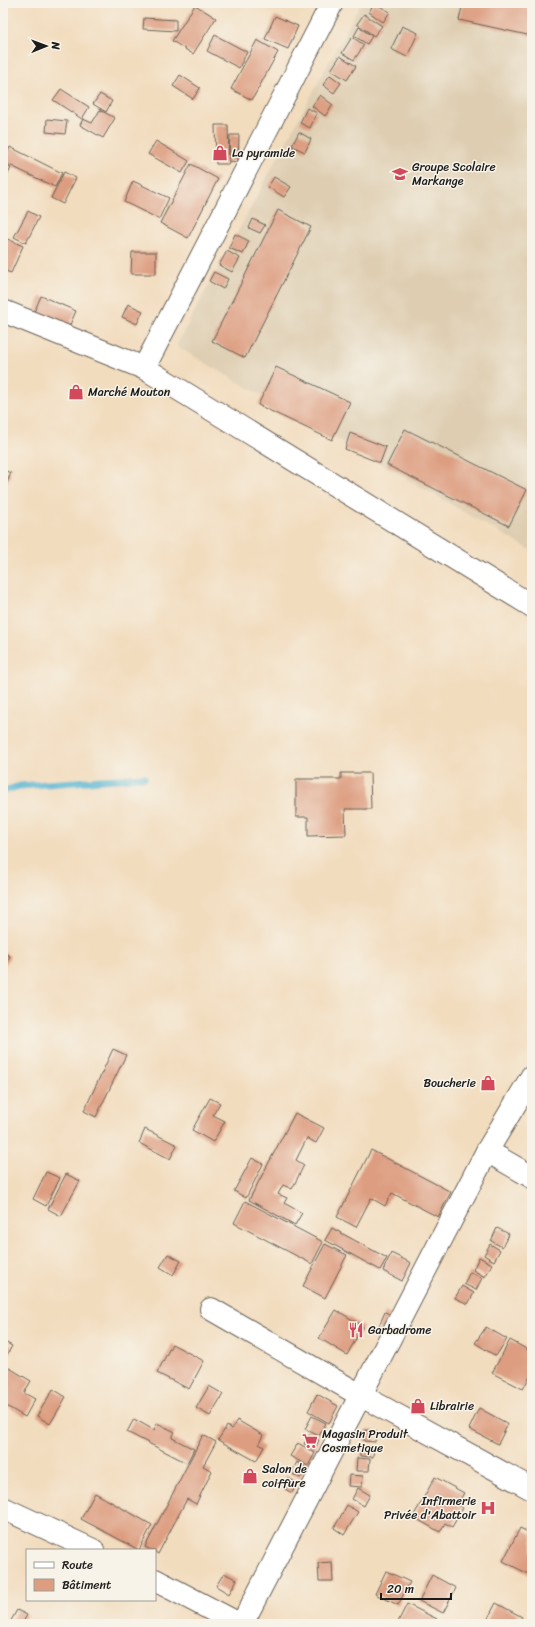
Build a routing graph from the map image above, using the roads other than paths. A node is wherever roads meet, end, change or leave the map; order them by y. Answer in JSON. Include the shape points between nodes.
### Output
{"nodes":[{"id":1,"x":332,"y":3,"type":"edge"},
{"id":2,"x":3,"y":311,"type":"edge"},
{"id":3,"x":144,"y":368,"type":"junction"},
{"id":4,"x":532,"y":606,"type":"edge"},
{"id":5,"x":532,"y":1076,"type":"edge"},
{"id":6,"x":487,"y":1151,"type":"junction"},
{"id":7,"x":532,"y":1177,"type":"edge"},
{"id":8,"x":211,"y":1309,"type":"dead end"},
{"id":9,"x":360,"y":1395,"type":"junction"},
{"id":10,"x":532,"y":1489,"type":"edge"},
{"id":11,"x":3,"y":1508,"type":"edge"},
{"id":12,"x":91,"y":1549,"type":"edge"},
{"id":13,"x":156,"y":1581,"type":"edge"},
{"id":14,"x":241,"y":1624,"type":"edge"}],
"edges":[{"from":1,"to":3,"type":"street"},
{"from":2,"to":3,"type":"street"},
{"from":3,"to":4,"type":"street"},
{"from":5,"to":6,"type":"street"},
{"from":6,"to":7,"type":"street"},
{"from":6,"to":9,"type":"street"},
{"from":8,"to":9,"type":"street"},
{"from":9,"to":10,"type":"street"},
{"from":9,"to":14,"type":"street"},
{"from":11,"to":12,"type":"street"},
{"from":13,"to":14,"type":"street"}]}
